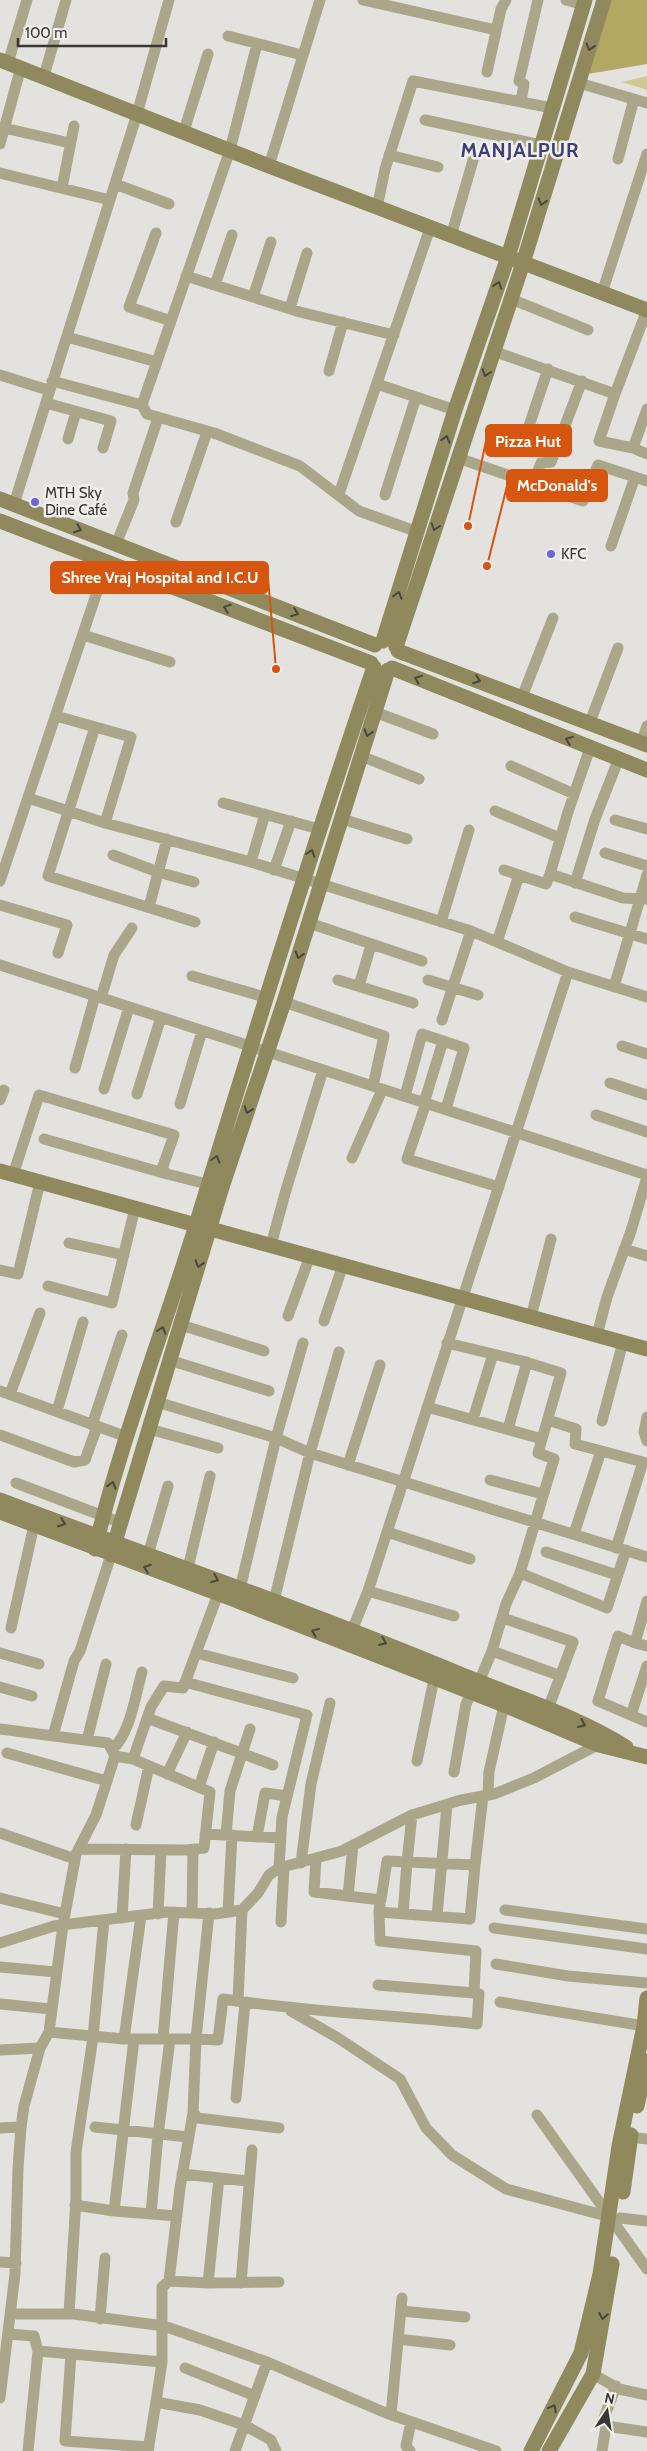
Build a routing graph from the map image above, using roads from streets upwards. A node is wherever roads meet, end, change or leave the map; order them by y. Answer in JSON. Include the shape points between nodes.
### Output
{"nodes":[{"id":1,"x":26,"y":0,"type":"edge"},
{"id":2,"x":66,"y":0,"type":"edge"},
{"id":3,"x":169,"y":0,"type":"edge"},
{"id":4,"x":320,"y":0,"type":"edge"},
{"id":5,"x":363,"y":0,"type":"edge"},
{"id":6,"x":506,"y":0,"type":"edge"},
{"id":7,"x":538,"y":0,"type":"edge"},
{"id":8,"x":566,"y":0,"type":"edge"},
{"id":9,"x":604,"y":0,"type":"edge"},
{"id":10,"x":584,"y":2,"type":"edge"},
{"id":11,"x":496,"y":30,"type":"junction"},
{"id":12,"x":228,"y":36,"type":"dead end"},
{"id":13,"x":257,"y":44,"type":"junction"},
{"id":14,"x":208,"y":54,"type":"dead end"},
{"id":15,"x":302,"y":56,"type":"junction"},
{"id":16,"x":10,"y":63,"type":"edge"},
{"id":17,"x":487,"y":72,"type":"dead end"},
{"id":18,"x":44,"y":76,"type":"junction"},
{"id":19,"x":579,"y":83,"type":"junction"},
{"id":20,"x":634,"y":99,"type":"junction"},
{"id":21,"x":521,"y":101,"type":"junction"},
{"id":22,"x":647,"y":103,"type":"edge"},
{"id":23,"x":552,"y":108,"type":"junction"},
{"id":24,"x":137,"y":114,"type":"junction"},
{"id":25,"x":425,"y":120,"type":"dead end"},
{"id":26,"x":74,"y":126,"type":"dead end"},
{"id":27,"x":4,"y":128,"type":"junction"},
{"id":28,"x":184,"y":131,"type":"junction"},
{"id":29,"x":70,"y":143,"type":"junction"},
{"id":30,"x":0,"y":144,"type":"edge"},
{"id":31,"x":541,"y":145,"type":"junction"},
{"id":32,"x":230,"y":150,"type":"junction"},
{"id":33,"x":647,"y":154,"type":"edge"},
{"id":34,"x":390,"y":155,"type":"junction"},
{"id":35,"x":474,"y":157,"type":"dead end"},
{"id":36,"x":618,"y":159,"type":"dead end"},
{"id":37,"x":269,"y":166,"type":"junction"},
{"id":38,"x":438,"y":167,"type":"dead end"},
{"id":39,"x":645,"y":171,"type":"edge"},
{"id":40,"x":0,"y":173,"type":"edge"},
{"id":41,"x":115,"y":184,"type":"junction"},
{"id":42,"x":62,"y":188,"type":"junction"},
{"id":43,"x":110,"y":200,"type":"junction"},
{"id":44,"x":169,"y":204,"type":"dead end"},
{"id":45,"x":376,"y":208,"type":"junction"},
{"id":46,"x":430,"y":228,"type":"junction"},
{"id":47,"x":156,"y":233,"type":"dead end"},
{"id":48,"x":232,"y":235,"type":"dead end"},
{"id":49,"x":451,"y":236,"type":"junction"},
{"id":50,"x":271,"y":242,"type":"dead end"},
{"id":51,"x":307,"y":253,"type":"dead end"},
{"id":52,"x":508,"y":258,"type":"junction"},
{"id":53,"x":523,"y":263,"type":"junction"},
{"id":54,"x":186,"y":276,"type":"junction"},
{"id":55,"x":215,"y":285,"type":"junction"},
{"id":56,"x":602,"y":293,"type":"junction"},
{"id":57,"x":253,"y":297,"type":"junction"},
{"id":58,"x":511,"y":299,"type":"junction"},
{"id":59,"x":290,"y":308,"type":"junction"},
{"id":60,"x":647,"y":310,"type":"edge"},
{"id":61,"x":171,"y":321,"type":"junction"},
{"id":62,"x":344,"y":322,"type":"junction"},
{"id":63,"x":588,"y":330,"type":"dead end"},
{"id":64,"x":394,"y":335,"type":"junction"},
{"id":65,"x":67,"y":337,"type":"junction"},
{"id":66,"x":493,"y":352,"type":"junction"},
{"id":67,"x":157,"y":362,"type":"junction"},
{"id":68,"x":548,"y":370,"type":"junction"},
{"id":69,"x":329,"y":371,"type":"dead end"},
{"id":70,"x":0,"y":375,"type":"edge"},
{"id":71,"x":582,"y":381,"type":"junction"},
{"id":72,"x":377,"y":384,"type":"junction"},
{"id":73,"x":50,"y":386,"type":"junction"},
{"id":74,"x":615,"y":394,"type":"junction"},
{"id":75,"x":416,"y":397,"type":"junction"},
{"id":76,"x":46,"y":403,"type":"junction"},
{"id":77,"x":142,"y":405,"type":"junction"},
{"id":78,"x":647,"y":409,"type":"edge"},
{"id":79,"x":455,"y":410,"type":"junction"},
{"id":80,"x":76,"y":412,"type":"junction"},
{"id":81,"x":158,"y":418,"type":"junction"},
{"id":82,"x":207,"y":432,"type":"junction"},
{"id":83,"x":525,"y":438,"type":"dead end"},
{"id":84,"x":68,"y":439,"type":"dead end"},
{"id":85,"x":103,"y":448,"type":"dead end"},
{"id":86,"x":633,"y":448,"type":"junction"},
{"id":87,"x":647,"y":454,"type":"edge"},
{"id":88,"x":458,"y":458,"type":"junction"},
{"id":89,"x":635,"y":477,"type":"junction"},
{"id":90,"x":647,"y":481,"type":"edge"},
{"id":91,"x":533,"y":483,"type":"junction"},
{"id":92,"x":339,"y":494,"type":"junction"},
{"id":93,"x":385,"y":495,"type":"dead end"},
{"id":94,"x":7,"y":502,"type":"edge"},
{"id":95,"x":0,"y":521,"type":"edge"},
{"id":96,"x":176,"y":522,"type":"dead end"},
{"id":97,"x":418,"y":532,"type":"junction"},
{"id":98,"x":116,"y":544,"type":"junction"},
{"id":99,"x":611,"y":546,"type":"dead end"},
{"id":100,"x":107,"y":562,"type":"junction"},
{"id":101,"x":553,"y":618,"type":"dead end"},
{"id":102,"x":83,"y":635,"type":"junction"},
{"id":103,"x":388,"y":646,"type":"junction"},
{"id":104,"x":618,"y":648,"type":"dead end"},
{"id":105,"x":170,"y":662,"type":"dead end"},
{"id":106,"x":381,"y":667,"type":"junction"},
{"id":107,"x":522,"y":697,"type":"junction"},
{"id":108,"x":374,"y":712,"type":"junction"},
{"id":109,"x":56,"y":716,"type":"junction"},
{"id":110,"x":590,"y":722,"type":"junction"},
{"id":111,"x":647,"y":726,"type":"edge"},
{"id":112,"x":95,"y":727,"type":"junction"},
{"id":113,"x":433,"y":734,"type":"dead end"},
{"id":114,"x":644,"y":744,"type":"edge"},
{"id":115,"x":590,"y":748,"type":"junction"},
{"id":116,"x":361,"y":756,"type":"junction"},
{"id":117,"x":619,"y":758,"type":"junction"},
{"id":118,"x":511,"y":766,"type":"dead end"},
{"id":119,"x":647,"y":770,"type":"edge"},
{"id":120,"x":419,"y":778,"type":"dead end"},
{"id":121,"x":574,"y":794,"type":"junction"},
{"id":122,"x":28,"y":798,"type":"junction"},
{"id":123,"x":223,"y":803,"type":"dead end"},
{"id":124,"x":495,"y":811,"type":"dead end"},
{"id":125,"x":70,"y":812,"type":"junction"},
{"id":126,"x":265,"y":814,"type":"junction"},
{"id":127,"x":342,"y":819,"type":"junction"},
{"id":128,"x":615,"y":820,"type":"dead end"},
{"id":129,"x":291,"y":821,"type":"junction"},
{"id":130,"x":105,"y":823,"type":"junction"},
{"id":131,"x":319,"y":829,"type":"junction"},
{"id":132,"x":647,"y":829,"type":"edge"},
{"id":133,"x":469,"y":830,"type":"dead end"},
{"id":134,"x":560,"y":838,"type":"junction"},
{"id":135,"x":167,"y":839,"type":"junction"},
{"id":136,"x":407,"y":839,"type":"dead end"},
{"id":137,"x":605,"y":853,"type":"dead end"},
{"id":138,"x":113,"y":856,"type":"dead end"},
{"id":139,"x":251,"y":862,"type":"junction"},
{"id":140,"x":647,"y":866,"type":"edge"},
{"id":141,"x":274,"y":870,"type":"junction"},
{"id":142,"x":504,"y":870,"type":"dead end"},
{"id":143,"x":158,"y":872,"type":"junction"},
{"id":144,"x":550,"y":874,"type":"junction"},
{"id":145,"x":519,"y":875,"type":"junction"},
{"id":146,"x":647,"y":876,"type":"edge"},
{"id":147,"x":303,"y":879,"type":"junction"},
{"id":148,"x":0,"y":881,"type":"edge"},
{"id":149,"x":194,"y":882,"type":"dead end"},
{"id":150,"x":575,"y":883,"type":"junction"},
{"id":151,"x":320,"y":884,"type":"junction"},
{"id":152,"x":644,"y":898,"type":"edge"},
{"id":153,"x":0,"y":905,"type":"edge"},
{"id":154,"x":149,"y":908,"type":"junction"},
{"id":155,"x":575,"y":917,"type":"dead end"},
{"id":156,"x":195,"y":922,"type":"dead end"},
{"id":157,"x":441,"y":922,"type":"junction"},
{"id":158,"x":309,"y":923,"type":"junction"},
{"id":159,"x":132,"y":928,"type":"dead end"},
{"id":160,"x":471,"y":931,"type":"junction"},
{"id":161,"x":630,"y":934,"type":"junction"},
{"id":162,"x":647,"y":939,"type":"edge"},
{"id":163,"x":497,"y":942,"type":"junction"},
{"id":164,"x":371,"y":945,"type":"junction"},
{"id":165,"x":58,"y":953,"type":"dead end"},
{"id":166,"x":422,"y":961,"type":"dead end"},
{"id":167,"x":0,"y":965,"type":"edge"},
{"id":168,"x":568,"y":972,"type":"junction"},
{"id":169,"x":192,"y":976,"type":"dead end"},
{"id":170,"x":338,"y":980,"type":"dead end"},
{"id":171,"x":428,"y":980,"type":"dead end"},
{"id":172,"x":359,"y":986,"type":"junction"},
{"id":173,"x":453,"y":986,"type":"junction"},
{"id":174,"x":614,"y":987,"type":"junction"},
{"id":175,"x":478,"y":995,"type":"dead end"},
{"id":176,"x":98,"y":997,"type":"junction"},
{"id":177,"x":647,"y":997,"type":"edge"},
{"id":178,"x":268,"y":998,"type":"junction"},
{"id":179,"x":284,"y":1002,"type":"junction"},
{"id":180,"x":413,"y":1003,"type":"dead end"},
{"id":181,"x":129,"y":1007,"type":"junction"},
{"id":182,"x":161,"y":1017,"type":"junction"},
{"id":183,"x":442,"y":1020,"type":"dead end"},
{"id":184,"x":202,"y":1031,"type":"junction"},
{"id":185,"x":443,"y":1041,"type":"junction"},
{"id":186,"x":622,"y":1046,"type":"dead end"},
{"id":187,"x":252,"y":1047,"type":"junction"},
{"id":188,"x":267,"y":1052,"type":"junction"},
{"id":189,"x":647,"y":1054,"type":"edge"},
{"id":190,"x":75,"y":1068,"type":"dead end"},
{"id":191,"x":323,"y":1070,"type":"junction"},
{"id":192,"x":610,"y":1083,"type":"dead end"},
{"id":193,"x":377,"y":1088,"type":"junction"},
{"id":194,"x":104,"y":1089,"type":"dead end"},
{"id":195,"x":137,"y":1094,"type":"dead end"},
{"id":196,"x":647,"y":1095,"type":"edge"},
{"id":197,"x":405,"y":1096,"type":"junction"},
{"id":198,"x":425,"y":1103,"type":"junction"},
{"id":199,"x":180,"y":1104,"type":"dead end"},
{"id":200,"x":446,"y":1110,"type":"junction"},
{"id":201,"x":596,"y":1115,"type":"dead end"},
{"id":202,"x":647,"y":1132,"type":"edge"},
{"id":203,"x":518,"y":1133,"type":"junction"},
{"id":204,"x":44,"y":1139,"type":"dead end"},
{"id":205,"x":352,"y":1158,"type":"dead end"},
{"id":206,"x":7,"y":1173,"type":"edge"},
{"id":207,"x":167,"y":1174,"type":"junction"},
{"id":208,"x":647,"y":1176,"type":"edge"},
{"id":209,"x":40,"y":1182,"type":"junction"},
{"id":210,"x":215,"y":1186,"type":"junction"},
{"id":211,"x":500,"y":1187,"type":"junction"},
{"id":212,"x":135,"y":1208,"type":"junction"},
{"id":213,"x":202,"y":1227,"type":"junction"},
{"id":214,"x":550,"y":1239,"type":"dead end"},
{"id":215,"x":70,"y":1242,"type":"dead end"},
{"id":216,"x":272,"y":1245,"type":"junction"},
{"id":217,"x":624,"y":1249,"type":"junction"},
{"id":218,"x":124,"y":1255,"type":"junction"},
{"id":219,"x":310,"y":1256,"type":"junction"},
{"id":220,"x":647,"y":1256,"type":"edge"},
{"id":221,"x":343,"y":1265,"type":"junction"},
{"id":222,"x":0,"y":1270,"type":"edge"},
{"id":223,"x":48,"y":1286,"type":"dead end"},
{"id":224,"x":462,"y":1298,"type":"junction"},
{"id":225,"x":40,"y":1313,"type":"dead end"},
{"id":226,"x":288,"y":1316,"type":"dead end"},
{"id":227,"x":531,"y":1317,"type":"junction"},
{"id":228,"x":324,"y":1321,"type":"dead end"},
{"id":229,"x":82,"y":1322,"type":"dead end"},
{"id":230,"x":180,"y":1325,"type":"junction"},
{"id":231,"x":122,"y":1335,"type":"dead end"},
{"id":232,"x":597,"y":1335,"type":"junction"},
{"id":233,"x":623,"y":1342,"type":"junction"},
{"id":234,"x":303,"y":1343,"type":"dead end"},
{"id":235,"x":447,"y":1343,"type":"junction"},
{"id":236,"x":647,"y":1349,"type":"edge"},
{"id":237,"x":264,"y":1351,"type":"dead end"},
{"id":238,"x":339,"y":1352,"type":"dead end"},
{"id":239,"x":493,"y":1354,"type":"junction"},
{"id":240,"x":169,"y":1360,"type":"junction"},
{"id":241,"x":527,"y":1362,"type":"junction"},
{"id":242,"x":380,"y":1365,"type":"dead end"},
{"id":243,"x":269,"y":1391,"type":"dead end"},
{"id":244,"x":5,"y":1393,"type":"edge"},
{"id":245,"x":157,"y":1402,"type":"junction"},
{"id":246,"x":427,"y":1408,"type":"junction"},
{"id":247,"x":57,"y":1411,"type":"junction"},
{"id":248,"x":647,"y":1417,"type":"edge"},
{"id":249,"x":473,"y":1419,"type":"junction"},
{"id":250,"x":548,"y":1420,"type":"junction"},
{"id":251,"x":602,"y":1421,"type":"dead end"},
{"id":252,"x":94,"y":1426,"type":"junction"},
{"id":253,"x":150,"y":1429,"type":"junction"},
{"id":254,"x":508,"y":1429,"type":"junction"},
{"id":255,"x":0,"y":1435,"type":"edge"},
{"id":256,"x":127,"y":1437,"type":"junction"},
{"id":257,"x":276,"y":1438,"type":"junction"},
{"id":258,"x":542,"y":1439,"type":"junction"},
{"id":259,"x":647,"y":1441,"type":"edge"},
{"id":260,"x":218,"y":1448,"type":"dead end"},
{"id":261,"x":600,"y":1451,"type":"junction"},
{"id":262,"x":310,"y":1453,"type":"junction"},
{"id":263,"x":348,"y":1465,"type":"junction"},
{"id":264,"x":210,"y":1476,"type":"dead end"},
{"id":265,"x":490,"y":1480,"type":"dead end"},
{"id":266,"x":642,"y":1480,"type":"edge"},
{"id":267,"x":403,"y":1482,"type":"junction"},
{"id":268,"x":16,"y":1483,"type":"dead end"},
{"id":269,"x":168,"y":1486,"type":"dead end"},
{"id":270,"x":543,"y":1494,"type":"junction"},
{"id":271,"x":0,"y":1500,"type":"edge"},
{"id":272,"x":0,"y":1512,"type":"edge"},
{"id":273,"x":103,"y":1516,"type":"junction"},
{"id":274,"x":119,"y":1522,"type":"junction"},
{"id":275,"x":534,"y":1522,"type":"junction"},
{"id":276,"x":34,"y":1525,"type":"junction"},
{"id":277,"x":387,"y":1532,"type":"junction"},
{"id":278,"x":574,"y":1534,"type":"junction"},
{"id":279,"x":96,"y":1543,"type":"junction"},
{"id":280,"x":112,"y":1549,"type":"junction"},
{"id":281,"x":621,"y":1549,"type":"junction"},
{"id":282,"x":546,"y":1552,"type":"dead end"},
{"id":283,"x":148,"y":1556,"type":"junction"},
{"id":284,"x":647,"y":1557,"type":"edge"},
{"id":285,"x":470,"y":1559,"type":"dead end"},
{"id":286,"x":188,"y":1568,"type":"junction"},
{"id":287,"x":520,"y":1574,"type":"junction"},
{"id":288,"x":617,"y":1575,"type":"junction"},
{"id":289,"x":368,"y":1591,"type":"junction"},
{"id":290,"x":229,"y":1594,"type":"junction"},
{"id":291,"x":274,"y":1601,"type":"junction"},
{"id":292,"x":647,"y":1601,"type":"edge"},
{"id":293,"x":454,"y":1616,"type":"dead end"},
{"id":294,"x":503,"y":1618,"type":"junction"},
{"id":295,"x":11,"y":1628,"type":"dead end"},
{"id":296,"x":354,"y":1630,"type":"junction"},
{"id":297,"x":635,"y":1643,"type":"junction"},
{"id":298,"x":346,"y":1644,"type":"junction"},
{"id":299,"x":647,"y":1646,"type":"edge"},
{"id":300,"x":492,"y":1652,"type":"junction"},
{"id":301,"x":0,"y":1653,"type":"edge"},
{"id":302,"x":196,"y":1653,"type":"junction"},
{"id":303,"x":39,"y":1664,"type":"dead end"},
{"id":304,"x":106,"y":1664,"type":"dead end"},
{"id":305,"x":647,"y":1666,"type":"edge"},
{"id":306,"x":142,"y":1672,"type":"dead end"},
{"id":307,"x":561,"y":1676,"type":"junction"},
{"id":308,"x":293,"y":1678,"type":"dead end"},
{"id":309,"x":434,"y":1679,"type":"junction"},
{"id":310,"x":185,"y":1682,"type":"junction"},
{"id":311,"x":0,"y":1687,"type":"edge"},
{"id":312,"x":475,"y":1687,"type":"junction"},
{"id":313,"x":32,"y":1696,"type":"dead end"},
{"id":314,"x":330,"y":1702,"type":"dead end"},
{"id":315,"x":504,"y":1705,"type":"junction"},
{"id":316,"x":548,"y":1710,"type":"junction"},
{"id":317,"x":631,"y":1715,"type":"junction"},
{"id":318,"x":148,"y":1718,"type":"junction"},
{"id":319,"x":647,"y":1722,"type":"edge"},
{"id":320,"x":0,"y":1729,"type":"edge"},
{"id":321,"x":250,"y":1729,"type":"dead end"},
{"id":322,"x":187,"y":1732,"type":"junction"},
{"id":323,"x":53,"y":1736,"type":"junction"},
{"id":324,"x":87,"y":1740,"type":"junction"},
{"id":325,"x":605,"y":1741,"type":"junction"},
{"id":326,"x":214,"y":1742,"type":"junction"},
{"id":327,"x":241,"y":1752,"type":"junction"},
{"id":328,"x":6,"y":1753,"type":"dead end"},
{"id":329,"x":114,"y":1753,"type":"junction"},
{"id":330,"x":643,"y":1756,"type":"edge"},
{"id":331,"x":133,"y":1759,"type":"junction"},
{"id":332,"x":417,"y":1761,"type":"dead end"},
{"id":333,"x":273,"y":1765,"type":"dead end"},
{"id":334,"x":149,"y":1766,"type":"junction"},
{"id":335,"x":454,"y":1772,"type":"dead end"},
{"id":336,"x":168,"y":1774,"type":"junction"},
{"id":337,"x":107,"y":1781,"type":"junction"},
{"id":338,"x":199,"y":1787,"type":"junction"},
{"id":339,"x":287,"y":1796,"type":"junction"},
{"id":340,"x":486,"y":1796,"type":"junction"},
{"id":341,"x":447,"y":1804,"type":"junction"},
{"id":342,"x":412,"y":1815,"type":"junction"},
{"id":343,"x":136,"y":1825,"type":"dead end"},
{"id":344,"x":0,"y":1833,"type":"edge"},
{"id":345,"x":205,"y":1834,"type":"junction"},
{"id":346,"x":229,"y":1835,"type":"junction"},
{"id":347,"x":257,"y":1837,"type":"junction"},
{"id":348,"x":281,"y":1838,"type":"junction"},
{"id":349,"x":353,"y":1845,"type":"junction"},
{"id":350,"x":126,"y":1849,"type":"junction"},
{"id":351,"x":161,"y":1850,"type":"junction"},
{"id":352,"x":192,"y":1850,"type":"junction"},
{"id":353,"x":77,"y":1854,"type":"junction"},
{"id":354,"x":316,"y":1858,"type":"junction"},
{"id":355,"x":407,"y":1862,"type":"junction"},
{"id":356,"x":301,"y":1863,"type":"junction"},
{"id":357,"x":442,"y":1864,"type":"junction"},
{"id":358,"x":475,"y":1865,"type":"junction"},
{"id":359,"x":282,"y":1867,"type":"junction"},
{"id":360,"x":348,"y":1896,"type":"junction"},
{"id":361,"x":0,"y":1898,"type":"edge"},
{"id":362,"x":380,"y":1906,"type":"junction"},
{"id":363,"x":242,"y":1910,"type":"junction"},
{"id":364,"x":505,"y":1910,"type":"dead end"},
{"id":365,"x":174,"y":1912,"type":"junction"},
{"id":366,"x":228,"y":1912,"type":"junction"},
{"id":367,"x":192,"y":1913,"type":"junction"},
{"id":368,"x":158,"y":1914,"type":"junction"},
{"id":369,"x":209,"y":1914,"type":"junction"},
{"id":370,"x":403,"y":1914,"type":"junction"},
{"id":371,"x":141,"y":1916,"type":"junction"},
{"id":372,"x":438,"y":1916,"type":"junction"},
{"id":373,"x":122,"y":1918,"type":"junction"},
{"id":374,"x":64,"y":1920,"type":"junction"},
{"id":375,"x":104,"y":1920,"type":"junction"},
{"id":376,"x":281,"y":1922,"type":"dead end"},
{"id":377,"x":494,"y":1928,"type":"dead end"},
{"id":378,"x":647,"y":1929,"type":"edge"},
{"id":379,"x":0,"y":1943,"type":"edge"},
{"id":380,"x":647,"y":1949,"type":"edge"},
{"id":381,"x":496,"y":1964,"type":"dead end"},
{"id":382,"x":0,"y":1967,"type":"edge"},
{"id":383,"x":56,"y":1972,"type":"junction"},
{"id":384,"x":647,"y":1983,"type":"edge"},
{"id":385,"x":378,"y":1985,"type":"dead end"},
{"id":386,"x":474,"y":1993,"type":"junction"},
{"id":387,"x":647,"y":1998,"type":"edge"},
{"id":388,"x":242,"y":2002,"type":"junction"},
{"id":389,"x":500,"y":2002,"type":"dead end"},
{"id":390,"x":0,"y":2004,"type":"edge"},
{"id":391,"x":51,"y":2009,"type":"junction"},
{"id":392,"x":287,"y":2009,"type":"junction"},
{"id":393,"x":644,"y":2026,"type":"junction"},
{"id":394,"x":49,"y":2032,"type":"junction"},
{"id":395,"x":93,"y":2037,"type":"junction"},
{"id":396,"x":129,"y":2039,"type":"junction"},
{"id":397,"x":166,"y":2039,"type":"junction"},
{"id":398,"x":196,"y":2039,"type":"junction"},
{"id":399,"x":40,"y":2048,"type":"junction"},
{"id":400,"x":0,"y":2050,"type":"edge"},
{"id":401,"x":646,"y":2069,"type":"edge"},
{"id":402,"x":236,"y":2098,"type":"dead end"},
{"id":403,"x":642,"y":2105,"type":"edge"},
{"id":404,"x":193,"y":2113,"type":"junction"},
{"id":405,"x":537,"y":2115,"type":"dead end"},
{"id":406,"x":21,"y":2127,"type":"junction"},
{"id":407,"x":96,"y":2127,"type":"dead end"},
{"id":408,"x":0,"y":2128,"type":"edge"},
{"id":409,"x":280,"y":2128,"type":"dead end"},
{"id":410,"x":123,"y":2131,"type":"junction"},
{"id":411,"x":158,"y":2135,"type":"junction"},
{"id":412,"x":188,"y":2137,"type":"junction"},
{"id":413,"x":630,"y":2137,"type":"junction"},
{"id":414,"x":647,"y":2139,"type":"edge"},
{"id":415,"x":252,"y":2150,"type":"dead end"},
{"id":416,"x":182,"y":2174,"type":"junction"},
{"id":417,"x":220,"y":2178,"type":"junction"},
{"id":418,"x":248,"y":2181,"type":"junction"},
{"id":419,"x":76,"y":2205,"type":"junction"},
{"id":420,"x":114,"y":2211,"type":"junction"},
{"id":421,"x":151,"y":2214,"type":"junction"},
{"id":422,"x":178,"y":2216,"type":"junction"},
{"id":423,"x":614,"y":2219,"type":"junction"},
{"id":424,"x":647,"y":2221,"type":"edge"},
{"id":425,"x":105,"y":2258,"type":"dead end"},
{"id":426,"x":0,"y":2262,"type":"edge"},
{"id":427,"x":16,"y":2263,"type":"junction"},
{"id":428,"x":647,"y":2270,"type":"edge"},
{"id":429,"x":169,"y":2281,"type":"junction"},
{"id":430,"x":279,"y":2282,"type":"dead end"},
{"id":431,"x":241,"y":2283,"type":"junction"},
{"id":432,"x":208,"y":2284,"type":"junction"},
{"id":433,"x":402,"y":2298,"type":"dead end"},
{"id":434,"x":401,"y":2312,"type":"junction"},
{"id":435,"x":69,"y":2314,"type":"junction"},
{"id":436,"x":7,"y":2317,"type":"edge"},
{"id":437,"x":465,"y":2317,"type":"dead end"},
{"id":438,"x":100,"y":2319,"type":"junction"},
{"id":439,"x":164,"y":2326,"type":"junction"},
{"id":440,"x":8,"y":2334,"type":"junction"},
{"id":441,"x":398,"y":2339,"type":"junction"},
{"id":442,"x":450,"y":2345,"type":"dead end"},
{"id":443,"x":38,"y":2350,"type":"junction"},
{"id":444,"x":71,"y":2354,"type":"junction"},
{"id":445,"x":162,"y":2362,"type":"junction"},
{"id":446,"x":267,"y":2362,"type":"junction"},
{"id":447,"x":185,"y":2368,"type":"dead end"},
{"id":448,"x":594,"y":2374,"type":"junction"},
{"id":449,"x":616,"y":2386,"type":"junction"},
{"id":450,"x":647,"y":2395,"type":"edge"},
{"id":451,"x":255,"y":2396,"type":"junction"},
{"id":452,"x":0,"y":2398,"type":"edge"},
{"id":453,"x":156,"y":2402,"type":"junction"},
{"id":454,"x":391,"y":2415,"type":"junction"},
{"id":455,"x":411,"y":2422,"type":"junction"},
{"id":456,"x":244,"y":2425,"type":"junction"},
{"id":457,"x":606,"y":2426,"type":"junction"},
{"id":458,"x":647,"y":2432,"type":"edge"},
{"id":459,"x":149,"y":2449,"type":"edge"},
{"id":460,"x":28,"y":2451,"type":"edge"},
{"id":461,"x":235,"y":2451,"type":"edge"},
{"id":462,"x":276,"y":2451,"type":"edge"},
{"id":463,"x":410,"y":2451,"type":"edge"},
{"id":464,"x":496,"y":2451,"type":"edge"},
{"id":465,"x":531,"y":2451,"type":"edge"},
{"id":466,"x":548,"y":2451,"type":"edge"},
{"id":467,"x":602,"y":2451,"type":"edge"}],
"edges":[{"from":1,"to":16,"type":"street"},
{"from":2,"to":18,"type":"street"},
{"from":3,"to":24,"type":"street"},
{"from":4,"to":15,"type":"street"},
{"from":5,"to":11,"type":"street"},
{"from":6,"to":11,"type":"street"},
{"from":7,"to":21,"type":"street","via":[[519,81],[524,84]]},
{"from":8,"to":10,"type":"street"},
{"from":9,"to":19,"type":"street","one_way":true},
{"from":10,"to":23,"type":"street"},
{"from":11,"to":17,"type":"street"},
{"from":12,"to":13,"type":"street"},
{"from":13,"to":15,"type":"street"},
{"from":13,"to":32,"type":"street"},
{"from":14,"to":28,"type":"street"},
{"from":15,"to":37,"type":"street"},
{"from":16,"to":18,"type":"street"},
{"from":16,"to":27,"type":"street"},
{"from":18,"to":24,"type":"street"},
{"from":19,"to":20,"type":"street"},
{"from":19,"to":53,"type":"street","one_way":true},
{"from":20,"to":22,"type":"street"},
{"from":20,"to":36,"type":"street"},
{"from":21,"to":23,"type":"street"},
{"from":21,"to":34,"type":"street","via":[[413,81]]},
{"from":23,"to":31,"type":"street"},
{"from":24,"to":28,"type":"street"},
{"from":24,"to":41,"type":"street"},
{"from":25,"to":31,"type":"street"},
{"from":26,"to":29,"type":"street"},
{"from":27,"to":29,"type":"street"},
{"from":27,"to":30,"type":"street"},
{"from":28,"to":32,"type":"street"},
{"from":29,"to":42,"type":"street"},
{"from":31,"to":52,"type":"street"},
{"from":32,"to":37,"type":"street"},
{"from":32,"to":54,"type":"street"},
{"from":33,"to":39,"type":"street"},
{"from":34,"to":38,"type":"street"},
{"from":34,"to":45,"type":"street"},
{"from":35,"to":49,"type":"street"},
{"from":37,"to":45,"type":"street"},
{"from":39,"to":56,"type":"street"},
{"from":40,"to":42,"type":"street"},
{"from":41,"to":43,"type":"street"},
{"from":41,"to":44,"type":"street"},
{"from":42,"to":43,"type":"street"},
{"from":43,"to":65,"type":"street"},
{"from":45,"to":46,"type":"street"},
{"from":46,"to":49,"type":"street"},
{"from":46,"to":64,"type":"street"},
{"from":47,"to":61,"type":"street","via":[[129,307]]},
{"from":48,"to":55,"type":"street"},
{"from":49,"to":52,"type":"street"},
{"from":50,"to":57,"type":"street"},
{"from":51,"to":59,"type":"street"},
{"from":52,"to":53,"type":"street"},
{"from":79,"to":52,"type":"street","one_way":true},
{"from":53,"to":56,"type":"street"},
{"from":53,"to":58,"type":"street"},
{"from":54,"to":55,"type":"street"},
{"from":54,"to":61,"type":"street"},
{"from":55,"to":57,"type":"street"},
{"from":56,"to":60,"type":"street"},
{"from":57,"to":59,"type":"street"},
{"from":58,"to":63,"type":"street"},
{"from":58,"to":66,"type":"street"},
{"from":59,"to":62,"type":"street"},
{"from":60,"to":74,"type":"street"},
{"from":61,"to":67,"type":"street"},
{"from":62,"to":64,"type":"street"},
{"from":62,"to":69,"type":"street"},
{"from":64,"to":72,"type":"street"},
{"from":65,"to":67,"type":"street"},
{"from":65,"to":73,"type":"street"},
{"from":66,"to":68,"type":"street"},
{"from":66,"to":88,"type":"street","one_way":true},
{"from":67,"to":77,"type":"street"},
{"from":68,"to":71,"type":"street"},
{"from":68,"to":83,"type":"street"},
{"from":70,"to":73,"type":"street"},
{"from":71,"to":74,"type":"street"},
{"from":71,"to":91,"type":"street","via":[[552,462],[541,463]]},
{"from":72,"to":75,"type":"street"},
{"from":72,"to":92,"type":"street"},
{"from":73,"to":76,"type":"street"},
{"from":73,"to":77,"type":"street"},
{"from":74,"to":86,"type":"street","via":[[599,441]]},
{"from":75,"to":79,"type":"street"},
{"from":75,"to":93,"type":"street"},
{"from":76,"to":80,"type":"street"},
{"from":76,"to":94,"type":"street"},
{"from":77,"to":81,"type":"street","via":[[147,414]]},
{"from":78,"to":86,"type":"street"},
{"from":97,"to":79,"type":"street","one_way":true},
{"from":80,"to":84,"type":"street"},
{"from":80,"to":85,"type":"street","via":[[112,421]]},
{"from":81,"to":82,"type":"street"},
{"from":81,"to":98,"type":"street","via":[[133,493],[134,500]]},
{"from":82,"to":92,"type":"street","via":[[300,466]]},
{"from":82,"to":96,"type":"street"},
{"from":86,"to":87,"type":"street"},
{"from":88,"to":91,"type":"street"},
{"from":88,"to":103,"type":"street","one_way":true},
{"from":89,"to":90,"type":"street"},
{"from":89,"to":91,"type":"street","via":[[598,465],[583,501]]},
{"from":89,"to":99,"type":"street"},
{"from":92,"to":97,"type":"street","via":[[359,511]]},
{"from":94,"to":98,"type":"street","one_way":true},
{"from":95,"to":100,"type":"street"},
{"from":103,"to":97,"type":"street","one_way":true},
{"from":98,"to":103,"type":"street","one_way":true},
{"from":100,"to":102,"type":"street"},
{"from":106,"to":100,"type":"street","one_way":true},
{"from":101,"to":107,"type":"street"},
{"from":102,"to":105,"type":"street"},
{"from":102,"to":109,"type":"street"},
{"from":103,"to":106,"type":"street","via":[[398,661]]},
{"from":103,"to":106,"type":"street","via":[[370,653]]},
{"from":103,"to":107,"type":"street","one_way":true},
{"from":104,"to":110,"type":"street"},
{"from":106,"to":108,"type":"street"},
{"from":115,"to":106,"type":"street","one_way":true},
{"from":106,"to":131,"type":"street"},
{"from":107,"to":110,"type":"street"},
{"from":108,"to":113,"type":"street"},
{"from":108,"to":116,"type":"street","one_way":true},
{"from":109,"to":112,"type":"street"},
{"from":109,"to":122,"type":"street"},
{"from":110,"to":114,"type":"street"},
{"from":111,"to":114,"type":"street"},
{"from":112,"to":125,"type":"street"},
{"from":112,"to":130,"type":"street","via":[[131,737]]},
{"from":115,"to":117,"type":"street"},
{"from":115,"to":121,"type":"street"},
{"from":116,"to":120,"type":"street"},
{"from":116,"to":127,"type":"street"},
{"from":117,"to":119,"type":"street"},
{"from":117,"to":150,"type":"street"},
{"from":118,"to":121,"type":"street"},
{"from":121,"to":134,"type":"street"},
{"from":122,"to":125,"type":"street"},
{"from":122,"to":148,"type":"street"},
{"from":123,"to":126,"type":"street"},
{"from":124,"to":134,"type":"street"},
{"from":125,"to":130,"type":"street"},
{"from":125,"to":154,"type":"street","via":[[48,876]]},
{"from":126,"to":129,"type":"street"},
{"from":126,"to":139,"type":"street"},
{"from":127,"to":136,"type":"street"},
{"from":127,"to":151,"type":"street"},
{"from":128,"to":132,"type":"street"},
{"from":129,"to":131,"type":"street"},
{"from":129,"to":141,"type":"street"},
{"from":130,"to":135,"type":"street"},
{"from":147,"to":131,"type":"street","one_way":true},
{"from":133,"to":157,"type":"street"},
{"from":134,"to":144,"type":"street"},
{"from":135,"to":139,"type":"street"},
{"from":135,"to":143,"type":"street"},
{"from":137,"to":140,"type":"street"},
{"from":138,"to":143,"type":"street"},
{"from":139,"to":141,"type":"street"},
{"from":141,"to":147,"type":"street"},
{"from":142,"to":145,"type":"street"},
{"from":143,"to":149,"type":"street"},
{"from":143,"to":154,"type":"street"},
{"from":144,"to":145,"type":"street","via":[[546,884]]},
{"from":144,"to":150,"type":"street"},
{"from":145,"to":163,"type":"street"},
{"from":146,"to":152,"type":"street"},
{"from":147,"to":151,"type":"street"},
{"from":147,"to":178,"type":"street"},
{"from":150,"to":152,"type":"street","via":[[623,898]]},
{"from":151,"to":157,"type":"street"},
{"from":151,"to":158,"type":"street"},
{"from":152,"to":161,"type":"street"},
{"from":153,"to":165,"type":"street","via":[[67,925]]},
{"from":154,"to":156,"type":"street"},
{"from":155,"to":161,"type":"street"},
{"from":157,"to":160,"type":"street"},
{"from":158,"to":164,"type":"street"},
{"from":158,"to":179,"type":"street","one_way":true},
{"from":159,"to":176,"type":"street","via":[[114,955]]},
{"from":160,"to":163,"type":"street"},
{"from":160,"to":173,"type":"street"},
{"from":161,"to":162,"type":"street"},
{"from":161,"to":174,"type":"street"},
{"from":163,"to":168,"type":"street"},
{"from":164,"to":166,"type":"street"},
{"from":164,"to":172,"type":"street"},
{"from":167,"to":176,"type":"street"},
{"from":168,"to":174,"type":"street"},
{"from":168,"to":203,"type":"street"},
{"from":169,"to":178,"type":"street"},
{"from":170,"to":172,"type":"street"},
{"from":171,"to":173,"type":"street"},
{"from":172,"to":180,"type":"street"},
{"from":173,"to":175,"type":"street"},
{"from":173,"to":183,"type":"street"},
{"from":174,"to":177,"type":"street"},
{"from":176,"to":181,"type":"street"},
{"from":176,"to":190,"type":"street"},
{"from":178,"to":187,"type":"street"},
{"from":179,"to":188,"type":"street"},
{"from":179,"to":193,"type":"street","via":[[384,1036]]},
{"from":181,"to":182,"type":"street"},
{"from":181,"to":194,"type":"street"},
{"from":182,"to":184,"type":"street"},
{"from":182,"to":195,"type":"street"},
{"from":184,"to":187,"type":"street"},
{"from":184,"to":199,"type":"street"},
{"from":185,"to":197,"type":"street","via":[[422,1034]]},
{"from":185,"to":198,"type":"street"},
{"from":185,"to":200,"type":"street","via":[[464,1048]]},
{"from":186,"to":189,"type":"street"},
{"from":187,"to":188,"type":"street"},
{"from":210,"to":187,"type":"street","one_way":true},
{"from":188,"to":191,"type":"street"},
{"from":188,"to":210,"type":"street","one_way":true},
{"from":191,"to":193,"type":"street"},
{"from":191,"to":216,"type":"street"},
{"from":192,"to":196,"type":"street"},
{"from":193,"to":197,"type":"street"},
{"from":193,"to":205,"type":"street"},
{"from":197,"to":198,"type":"street"},
{"from":198,"to":200,"type":"street"},
{"from":198,"to":211,"type":"street","via":[[407,1159]]},
{"from":200,"to":203,"type":"street"},
{"from":201,"to":202,"type":"street"},
{"from":203,"to":208,"type":"street"},
{"from":203,"to":211,"type":"street"},
{"from":204,"to":207,"type":"street"},
{"from":206,"to":207,"type":"street","via":[[39,1095],[174,1135],[162,1169]]},
{"from":206,"to":209,"type":"street"},
{"from":207,"to":210,"type":"street"},
{"from":208,"to":217,"type":"street"},
{"from":209,"to":212,"type":"street"},
{"from":209,"to":222,"type":"street","via":[[18,1274]]},
{"from":210,"to":213,"type":"street"},
{"from":211,"to":224,"type":"street"},
{"from":212,"to":213,"type":"street"},
{"from":212,"to":218,"type":"street"},
{"from":213,"to":216,"type":"street"},
{"from":213,"to":230,"type":"street","one_way":true},
{"from":256,"to":213,"type":"street","one_way":true},
{"from":214,"to":227,"type":"street"},
{"from":215,"to":218,"type":"street"},
{"from":216,"to":219,"type":"street"},
{"from":217,"to":220,"type":"street"},
{"from":217,"to":232,"type":"street"},
{"from":218,"to":223,"type":"street","via":[[112,1304]]},
{"from":219,"to":221,"type":"street"},
{"from":219,"to":226,"type":"street"},
{"from":221,"to":224,"type":"street"},
{"from":221,"to":228,"type":"street"},
{"from":224,"to":227,"type":"street"},
{"from":224,"to":235,"type":"street"},
{"from":225,"to":244,"type":"street"},
{"from":227,"to":232,"type":"street"},
{"from":229,"to":247,"type":"street"},
{"from":230,"to":237,"type":"street"},
{"from":230,"to":240,"type":"street"},
{"from":231,"to":252,"type":"street"},
{"from":232,"to":233,"type":"street"},
{"from":233,"to":236,"type":"street"},
{"from":233,"to":251,"type":"street"},
{"from":234,"to":257,"type":"street"},
{"from":235,"to":239,"type":"street"},
{"from":235,"to":246,"type":"street"},
{"from":238,"to":262,"type":"street"},
{"from":239,"to":241,"type":"street"},
{"from":239,"to":249,"type":"street"},
{"from":240,"to":243,"type":"street"},
{"from":240,"to":245,"type":"street"},
{"from":241,"to":250,"type":"street","via":[[561,1373]]},
{"from":241,"to":254,"type":"street"},
{"from":242,"to":263,"type":"street"},
{"from":244,"to":247,"type":"street"},
{"from":245,"to":253,"type":"street"},
{"from":245,"to":257,"type":"street"},
{"from":246,"to":249,"type":"street"},
{"from":246,"to":267,"type":"street"},
{"from":247,"to":252,"type":"street"},
{"from":248,"to":259,"type":"street","via":[[644,1432]]},
{"from":249,"to":254,"type":"street"},
{"from":250,"to":258,"type":"street"},
{"from":250,"to":261,"type":"street","via":[[576,1429],[575,1444]]},
{"from":252,"to":255,"type":"street","via":[[85,1460],[74,1462]]},
{"from":252,"to":256,"type":"street"},
{"from":253,"to":260,"type":"street"},
{"from":253,"to":274,"type":"street"},
{"from":254,"to":258,"type":"street"},
{"from":273,"to":256,"type":"street","one_way":true},
{"from":257,"to":262,"type":"street"},
{"from":257,"to":290,"type":"street"},
{"from":258,"to":270,"type":"street","via":[[538,1454],[554,1459]]},
{"from":261,"to":266,"type":"street","via":[[642,1462]]},
{"from":261,"to":278,"type":"street"},
{"from":262,"to":263,"type":"street"},
{"from":262,"to":291,"type":"street"},
{"from":263,"to":267,"type":"street"},
{"from":264,"to":286,"type":"street"},
{"from":265,"to":270,"type":"street"},
{"from":266,"to":281,"type":"street"},
{"from":267,"to":275,"type":"street"},
{"from":267,"to":277,"type":"street"},
{"from":268,"to":273,"type":"street"},
{"from":269,"to":283,"type":"street"},
{"from":270,"to":275,"type":"street"},
{"from":271,"to":279,"type":"street","one_way":true},
{"from":272,"to":276,"type":"street"},
{"from":273,"to":274,"type":"street"},
{"from":273,"to":279,"type":"street"},
{"from":274,"to":280,"type":"street"},
{"from":275,"to":278,"type":"street"},
{"from":275,"to":287,"type":"street"},
{"from":276,"to":279,"type":"street"},
{"from":276,"to":295,"type":"street"},
{"from":277,"to":285,"type":"street"},
{"from":277,"to":289,"type":"street"},
{"from":278,"to":281,"type":"street"},
{"from":279,"to":280,"type":"street"},
{"from":280,"to":283,"type":"street"},
{"from":290,"to":280,"type":"street","one_way":true},
{"from":280,"to":323,"type":"street","via":[[74,1661]]},
{"from":281,"to":284,"type":"street"},
{"from":281,"to":288,"type":"street"},
{"from":282,"to":288,"type":"street"},
{"from":283,"to":286,"type":"street"},
{"from":286,"to":290,"type":"street","one_way":true},
{"from":287,"to":288,"type":"street","via":[[607,1608]]},
{"from":287,"to":294,"type":"street"},
{"from":289,"to":293,"type":"street"},
{"from":289,"to":296,"type":"street"},
{"from":290,"to":291,"type":"street"},
{"from":298,"to":290,"type":"street","one_way":true},
{"from":290,"to":302,"type":"street"},
{"from":291,"to":296,"type":"street"},
{"from":292,"to":297,"type":"street"},
{"from":294,"to":300,"type":"street"},
{"from":294,"to":307,"type":"street","via":[[573,1642]]},
{"from":296,"to":298,"type":"street"},
{"from":296,"to":312,"type":"street","one_way":true},
{"from":297,"to":299,"type":"street"},
{"from":297,"to":317,"type":"street","via":[[618,1636],[598,1701]]},
{"from":298,"to":309,"type":"street"},
{"from":300,"to":307,"type":"street"},
{"from":300,"to":312,"type":"street"},
{"from":301,"to":303,"type":"street"},
{"from":302,"to":308,"type":"street"},
{"from":302,"to":310,"type":"street"},
{"from":304,"to":324,"type":"street"},
{"from":305,"to":317,"type":"street"},
{"from":306,"to":329,"type":"street","via":[[126,1727]]},
{"from":307,"to":316,"type":"street"},
{"from":309,"to":312,"type":"street"},
{"from":309,"to":332,"type":"street"},
{"from":310,"to":318,"type":"street","via":[[183,1688],[164,1686]]},
{"from":310,"to":339,"type":"street","via":[[306,1716]]},
{"from":311,"to":313,"type":"street"},
{"from":312,"to":315,"type":"street"},
{"from":312,"to":316,"type":"street"},
{"from":312,"to":335,"type":"street","via":[[466,1704]]},
{"from":314,"to":356,"type":"street","via":[[311,1784]]},
{"from":315,"to":325,"type":"street"},
{"from":315,"to":340,"type":"street"},
{"from":316,"to":325,"type":"street","one_way":true},
{"from":317,"to":319,"type":"street"},
{"from":318,"to":322,"type":"street"},
{"from":318,"to":331,"type":"street"},
{"from":320,"to":323,"type":"street"},
{"from":321,"to":327,"type":"street"},
{"from":322,"to":326,"type":"street"},
{"from":322,"to":336,"type":"street"},
{"from":323,"to":324,"type":"street"},
{"from":324,"to":329,"type":"street","via":[[108,1743]]},
{"from":325,"to":330,"type":"street"},
{"from":325,"to":340,"type":"street","via":[[534,1778]]},
{"from":326,"to":327,"type":"street"},
{"from":326,"to":338,"type":"street"},
{"from":327,"to":333,"type":"street"},
{"from":327,"to":346,"type":"street","via":[[230,1791]]},
{"from":328,"to":337,"type":"street"},
{"from":329,"to":331,"type":"street"},
{"from":329,"to":337,"type":"street"},
{"from":331,"to":334,"type":"street"},
{"from":334,"to":336,"type":"street"},
{"from":334,"to":343,"type":"street"},
{"from":336,"to":338,"type":"street"},
{"from":337,"to":353,"type":"street","via":[[96,1815]]},
{"from":338,"to":345,"type":"street","via":[[210,1792]]},
{"from":339,"to":347,"type":"street","via":[[265,1793]]},
{"from":339,"to":348,"type":"street"},
{"from":340,"to":341,"type":"street"},
{"from":340,"to":358,"type":"street"},
{"from":341,"to":342,"type":"street"},
{"from":341,"to":357,"type":"street"},
{"from":342,"to":349,"type":"street"},
{"from":342,"to":355,"type":"street"},
{"from":344,"to":353,"type":"street"},
{"from":345,"to":346,"type":"street"},
{"from":345,"to":352,"type":"street","via":[[204,1848]]},
{"from":346,"to":347,"type":"street"},
{"from":346,"to":366,"type":"street"},
{"from":347,"to":348,"type":"street"},
{"from":348,"to":359,"type":"street"},
{"from":349,"to":354,"type":"street"},
{"from":349,"to":360,"type":"street"},
{"from":350,"to":351,"type":"street"},
{"from":350,"to":353,"type":"street"},
{"from":350,"to":373,"type":"street"},
{"from":351,"to":352,"type":"street"},
{"from":351,"to":368,"type":"street"},
{"from":352,"to":367,"type":"street"},
{"from":353,"to":374,"type":"street"},
{"from":354,"to":356,"type":"street"},
{"from":354,"to":360,"type":"street","via":[[314,1892]]},
{"from":355,"to":357,"type":"street"},
{"from":355,"to":362,"type":"street","via":[[387,1861]]},
{"from":355,"to":370,"type":"street"},
{"from":356,"to":359,"type":"street"},
{"from":357,"to":358,"type":"street"},
{"from":357,"to":372,"type":"street"},
{"from":358,"to":372,"type":"street","via":[[470,1919]]},
{"from":359,"to":363,"type":"street","via":[[269,1875],[258,1894]]},
{"from":359,"to":376,"type":"street"},
{"from":360,"to":362,"type":"street"},
{"from":361,"to":374,"type":"street"},
{"from":362,"to":370,"type":"street"},
{"from":362,"to":386,"type":"street","via":[[380,1941],[476,1951]]},
{"from":363,"to":366,"type":"street"},
{"from":363,"to":388,"type":"street"},
{"from":364,"to":378,"type":"street"},
{"from":365,"to":367,"type":"street"},
{"from":365,"to":368,"type":"street"},
{"from":365,"to":397,"type":"street"},
{"from":366,"to":369,"type":"street"},
{"from":367,"to":369,"type":"street"},
{"from":368,"to":371,"type":"street"},
{"from":369,"to":398,"type":"street"},
{"from":370,"to":372,"type":"street"},
{"from":371,"to":373,"type":"street"},
{"from":371,"to":396,"type":"street"},
{"from":373,"to":375,"type":"street"},
{"from":374,"to":375,"type":"street"},
{"from":374,"to":379,"type":"street"},
{"from":374,"to":383,"type":"street"},
{"from":375,"to":395,"type":"street"},
{"from":377,"to":380,"type":"street"},
{"from":381,"to":384,"type":"street","via":[[568,1976]]},
{"from":382,"to":383,"type":"street"},
{"from":383,"to":391,"type":"street"},
{"from":385,"to":386,"type":"street"},
{"from":386,"to":392,"type":"street","via":[[479,1994],[478,2024]]},
{"from":387,"to":393,"type":"street"},
{"from":388,"to":392,"type":"street"},
{"from":388,"to":398,"type":"street","via":[[222,1999],[218,2040]]},
{"from":388,"to":402,"type":"street"},
{"from":389,"to":393,"type":"street"},
{"from":390,"to":391,"type":"street"},
{"from":391,"to":394,"type":"street"},
{"from":392,"to":423,"type":"street","via":[[338,2038],[400,2080],[426,2128],[452,2155],[506,2189]]},
{"from":393,"to":423,"type":"street","via":[[619,2146]]},
{"from":394,"to":395,"type":"street"},
{"from":394,"to":399,"type":"street"},
{"from":395,"to":396,"type":"street"},
{"from":395,"to":419,"type":"street","via":[[76,2152]]},
{"from":396,"to":397,"type":"street"},
{"from":396,"to":410,"type":"street"},
{"from":397,"to":398,"type":"street"},
{"from":397,"to":411,"type":"street"},
{"from":398,"to":404,"type":"street"},
{"from":399,"to":400,"type":"street"},
{"from":399,"to":406,"type":"street"},
{"from":401,"to":403,"type":"street"},
{"from":403,"to":413,"type":"street"},
{"from":404,"to":409,"type":"street","via":[[198,2118]]},
{"from":404,"to":412,"type":"street"},
{"from":405,"to":423,"type":"street"},
{"from":406,"to":408,"type":"street"},
{"from":406,"to":427,"type":"street"},
{"from":407,"to":410,"type":"street"},
{"from":410,"to":411,"type":"street"},
{"from":410,"to":420,"type":"street"},
{"from":411,"to":412,"type":"street"},
{"from":411,"to":421,"type":"street"},
{"from":412,"to":416,"type":"street"},
{"from":413,"to":414,"type":"street"},
{"from":413,"to":423,"type":"street"},
{"from":415,"to":418,"type":"street"},
{"from":416,"to":417,"type":"street"},
{"from":416,"to":422,"type":"street"},
{"from":417,"to":418,"type":"street"},
{"from":417,"to":432,"type":"street"},
{"from":418,"to":431,"type":"street"},
{"from":419,"to":420,"type":"street"},
{"from":419,"to":435,"type":"street"},
{"from":420,"to":421,"type":"street"},
{"from":421,"to":422,"type":"street"},
{"from":422,"to":429,"type":"street"},
{"from":423,"to":424,"type":"street"},
{"from":423,"to":428,"type":"street"},
{"from":423,"to":448,"type":"street","one_way":true},
{"from":465,"to":423,"type":"street","one_way":true,"via":[[579,2359]]},
{"from":425,"to":438,"type":"street"},
{"from":426,"to":427,"type":"street"},
{"from":427,"to":436,"type":"street"},
{"from":429,"to":432,"type":"street"},
{"from":429,"to":439,"type":"street","via":[[162,2286]]},
{"from":430,"to":431,"type":"street"},
{"from":431,"to":432,"type":"street"},
{"from":433,"to":434,"type":"street"},
{"from":434,"to":437,"type":"street"},
{"from":434,"to":441,"type":"street"},
{"from":435,"to":436,"type":"street"},
{"from":435,"to":438,"type":"street"},
{"from":436,"to":440,"type":"street"},
{"from":438,"to":439,"type":"street"},
{"from":439,"to":445,"type":"street"},
{"from":439,"to":446,"type":"street"},
{"from":440,"to":443,"type":"street","via":[[34,2336]]},
{"from":440,"to":452,"type":"street"},
{"from":441,"to":442,"type":"street"},
{"from":441,"to":454,"type":"street"},
{"from":443,"to":444,"type":"street"},
{"from":443,"to":460,"type":"street"},
{"from":444,"to":445,"type":"street"},
{"from":444,"to":459,"type":"street","via":[[65,2441]]},
{"from":445,"to":453,"type":"street"},
{"from":446,"to":451,"type":"street"},
{"from":446,"to":454,"type":"street"},
{"from":447,"to":451,"type":"street"},
{"from":448,"to":449,"type":"street"},
{"from":448,"to":466,"type":"street"},
{"from":449,"to":450,"type":"street"},
{"from":449,"to":457,"type":"street","via":[[604,2418]]},
{"from":451,"to":456,"type":"street"},
{"from":453,"to":456,"type":"street","via":[[200,2410]]},
{"from":453,"to":459,"type":"street"},
{"from":454,"to":455,"type":"street"},
{"from":455,"to":463,"type":"street","via":[[406,2446]]},
{"from":455,"to":464,"type":"street"},
{"from":456,"to":461,"type":"street"},
{"from":456,"to":462,"type":"street","via":[[271,2440]]},
{"from":457,"to":458,"type":"street"},
{"from":457,"to":467,"type":"street"}]}
